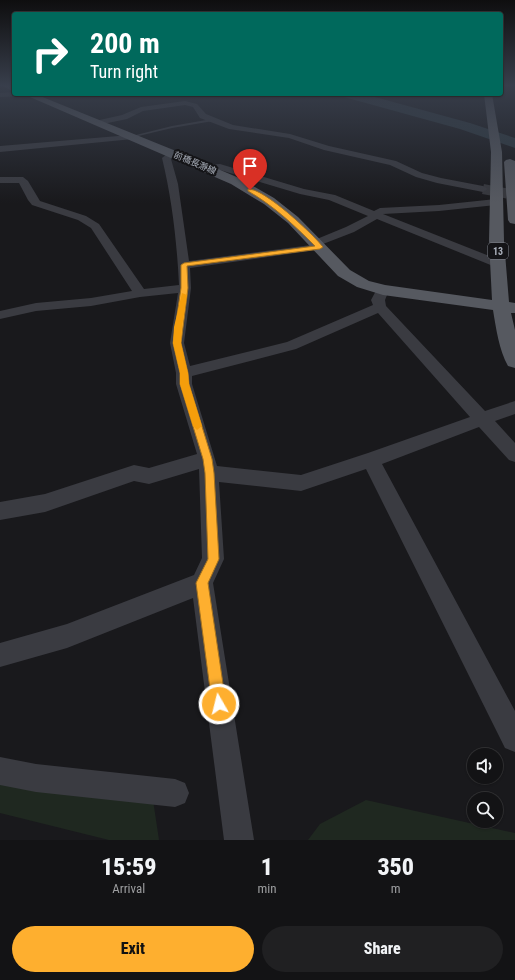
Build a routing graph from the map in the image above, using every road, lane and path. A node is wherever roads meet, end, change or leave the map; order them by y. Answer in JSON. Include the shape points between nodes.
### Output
{"nodes":[{"id":1,"x":101,"y":125,"type":"edge"},
{"id":2,"x":182,"y":125,"type":"edge"},
{"id":3,"x":227,"y":125,"type":"edge"},
{"id":4,"x":494,"y":125,"type":"edge"},
{"id":5,"x":130,"y":136,"type":"junction"},
{"id":6,"x":0,"y":149,"type":"edge"},
{"id":7,"x":508,"y":150,"type":"dead end"},
{"id":8,"x":172,"y":153,"type":"junction"},
{"id":9,"x":206,"y":168,"type":"junction"},
{"id":10,"x":0,"y":180,"type":"edge"},
{"id":11,"x":483,"y":189,"type":"tunnel mouth"},
{"id":12,"x":496,"y":202,"type":"junction"},
{"id":13,"x":376,"y":215,"type":"junction"},
{"id":14,"x":515,"y":220,"type":"edge"},
{"id":15,"x":318,"y":245,"type":"junction"},
{"id":16,"x":498,"y":264,"type":"junction"},
{"id":17,"x":184,"y":265,"type":"junction"},
{"id":18,"x":185,"y":288,"type":"junction"},
{"id":19,"x":383,"y":290,"type":"junction"},
{"id":20,"x":140,"y":293,"type":"junction"},
{"id":21,"x":380,"y":307,"type":"junction"},
{"id":22,"x":508,"y":307,"type":"edge"},
{"id":23,"x":0,"y":315,"type":"edge"},
{"id":24,"x":515,"y":361,"type":"edge"},
{"id":25,"x":184,"y":373,"type":"junction"},
{"id":26,"x":515,"y":407,"type":"edge"},
{"id":27,"x":483,"y":420,"type":"junction"},
{"id":28,"x":515,"y":454,"type":"edge"},
{"id":29,"x":371,"y":460,"type":"junction"},
{"id":30,"x":208,"y":466,"type":"junction"},
{"id":31,"x":0,"y":511,"type":"edge"},
{"id":32,"x":202,"y":583,"type":"junction"},
{"id":33,"x":0,"y":655,"type":"edge"},
{"id":34,"x":515,"y":738,"type":"edge"},
{"id":35,"x":0,"y":771,"type":"edge"},
{"id":36,"x":175,"y":793,"type":"dead end"},
{"id":37,"x":239,"y":840,"type":"edge"}],
"edges":[{"from":1,"to":5,"type":"main road","name":"前橋長瀞線"},
{"from":2,"to":5,"type":"lane"},
{"from":3,"to":11,"type":"street","via":[[290,136],[327,148],[393,163],[440,181]]},
{"from":4,"to":12,"type":"main road","number":"13","via":[[497,161]]},
{"from":5,"to":6,"type":"street"},
{"from":5,"to":8,"type":"main road","name":"前橋長瀞線"},
{"from":7,"to":14,"type":"main road"},
{"from":8,"to":9,"type":"main road","name":"前橋長瀞線"},
{"from":8,"to":17,"type":"street","via":[[166,158],[173,184]]},
{"from":9,"to":13,"type":"street","via":[[220,167],[303,192],[331,197]]},
{"from":9,"to":15,"type":"main road","name":"前橋長瀞線","via":[[269,201]]},
{"from":10,"to":20,"type":"street","via":[[20,179],[36,203],[82,218],[95,226]]},
{"from":12,"to":13,"type":"street","via":[[380,211]]},
{"from":12,"to":16,"type":"main road","number":"13"},
{"from":13,"to":15,"type":"street"},
{"from":13,"to":16,"type":"street"},
{"from":15,"to":17,"type":"street"},
{"from":15,"to":19,"type":"main road","name":"前橋長瀞線","via":[[344,273],[363,284]]},
{"from":16,"to":22,"type":"main road","number":"13"},
{"from":17,"to":18,"type":"street"},
{"from":18,"to":20,"type":"street"},
{"from":18,"to":25,"type":"street","via":[[177,343]]},
{"from":19,"to":21,"type":"street","via":[[378,300]]},
{"from":19,"to":22,"type":"main road","name":"前橋長瀞線"},
{"from":20,"to":23,"type":"street","via":[[91,302],[36,307]]},
{"from":21,"to":25,"type":"street","via":[[291,346]]},
{"from":21,"to":27,"type":"street"},
{"from":22,"to":24,"type":"main road","number":"13","via":[[511,350]]},
{"from":25,"to":30,"type":"street","via":[[184,384]]},
{"from":26,"to":27,"type":"street"},
{"from":27,"to":28,"type":"street"},
{"from":27,"to":29,"type":"street"},
{"from":29,"to":30,"type":"street","via":[[301,483]]},
{"from":29,"to":34,"type":"street"},
{"from":30,"to":31,"type":"street","via":[[149,476],[134,473],[45,502]]},
{"from":30,"to":32,"type":"street","via":[[213,559]]},
{"from":32,"to":33,"type":"street","via":[[67,636]]},
{"from":32,"to":37,"type":"street"},
{"from":35,"to":36,"type":"street","via":[[36,778]]}]}
